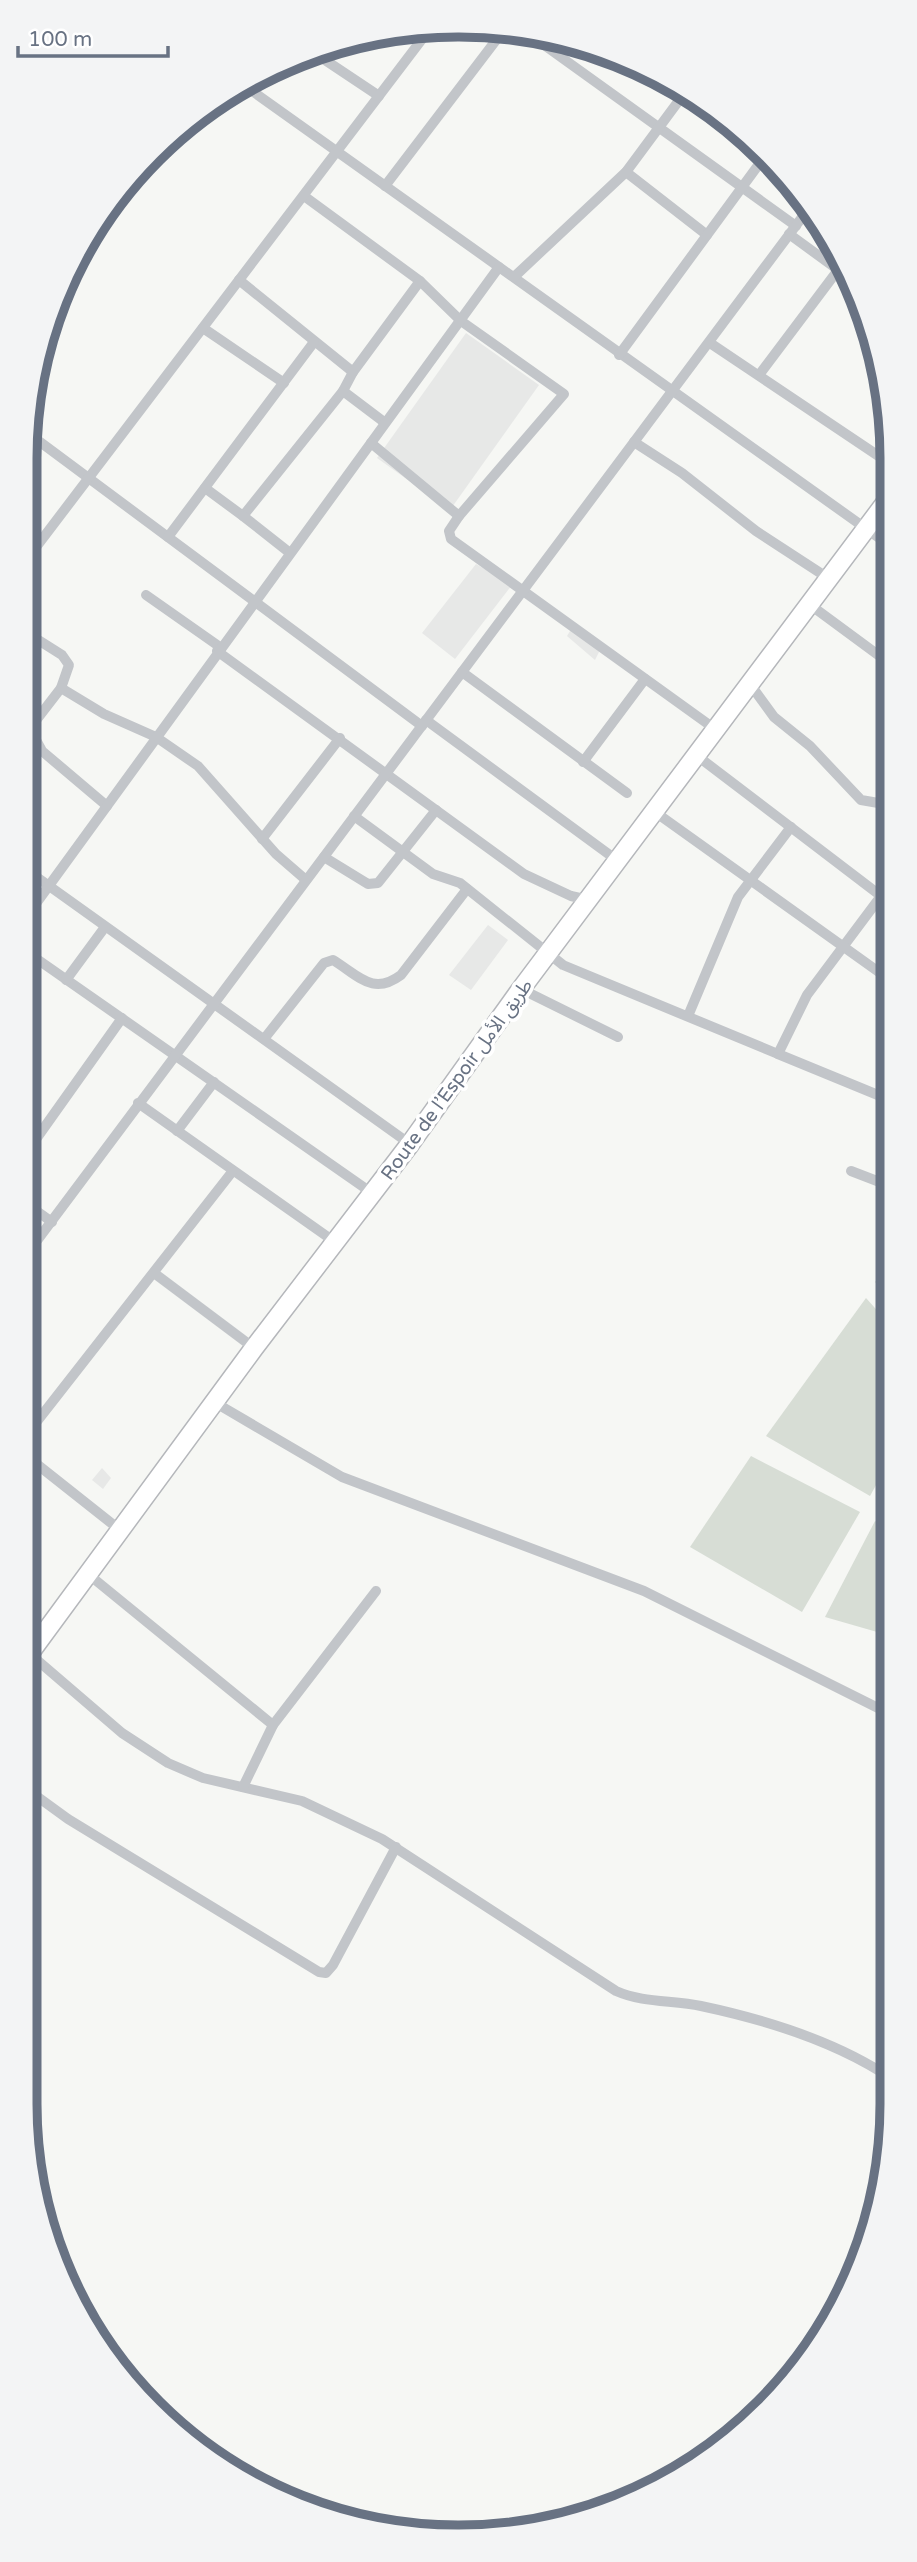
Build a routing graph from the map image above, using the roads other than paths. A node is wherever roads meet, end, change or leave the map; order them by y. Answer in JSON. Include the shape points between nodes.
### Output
{"nodes":[{"id":1,"x":422,"y":39,"type":"edge"},
{"id":2,"x":497,"y":39,"type":"edge"},
{"id":3,"x":546,"y":46,"type":"edge"},
{"id":4,"x":323,"y":59,"type":"edge"},
{"id":5,"x":252,"y":91,"type":"edge"},
{"id":6,"x":379,"y":96,"type":"junction"},
{"id":7,"x":679,"y":99,"type":"edge"},
{"id":8,"x":658,"y":127,"type":"junction"},
{"id":9,"x":337,"y":152,"type":"junction"},
{"id":10,"x":760,"y":163,"type":"edge"},
{"id":11,"x":626,"y":172,"type":"junction"},
{"id":12,"x":385,"y":186,"type":"junction"},
{"id":13,"x":742,"y":188,"type":"junction"},
{"id":14,"x":304,"y":195,"type":"junction"},
{"id":15,"x":803,"y":216,"type":"edge"},
{"id":16,"x":792,"y":230,"type":"junction"},
{"id":17,"x":707,"y":235,"type":"junction"},
{"id":18,"x":499,"y":267,"type":"junction"},
{"id":19,"x":834,"y":267,"type":"edge"},
{"id":20,"x":837,"y":272,"type":"edge"},
{"id":21,"x":514,"y":277,"type":"junction"},
{"id":22,"x":239,"y":280,"type":"junction"},
{"id":23,"x":420,"y":281,"type":"junction"},
{"id":24,"x":461,"y":321,"type":"junction"},
{"id":25,"x":203,"y":328,"type":"junction"},
{"id":26,"x":314,"y":342,"type":"junction"},
{"id":27,"x":710,"y":343,"type":"junction"},
{"id":28,"x":619,"y":355,"type":"junction"},
{"id":29,"x":353,"y":372,"type":"junction"},
{"id":30,"x":759,"y":375,"type":"junction"},
{"id":31,"x":284,"y":383,"type":"junction"},
{"id":32,"x":343,"y":391,"type":"junction"},
{"id":33,"x":673,"y":393,"type":"junction"},
{"id":34,"x":384,"y":422,"type":"junction"},
{"id":35,"x":38,"y":440,"type":"edge"},
{"id":36,"x":634,"y":442,"type":"junction"},
{"id":37,"x":371,"y":443,"type":"junction"},
{"id":38,"x":880,"y":457,"type":"edge"},
{"id":39,"x":88,"y":478,"type":"junction"},
{"id":40,"x":205,"y":488,"type":"junction"},
{"id":41,"x":880,"y":510,"type":"edge"},
{"id":42,"x":243,"y":516,"type":"junction"},
{"id":43,"x":460,"y":516,"type":"junction"},
{"id":44,"x":866,"y":529,"type":"junction"},
{"id":45,"x":168,"y":537,"type":"junction"},
{"id":46,"x":880,"y":539,"type":"edge"},
{"id":47,"x":37,"y":546,"type":"edge"},
{"id":48,"x":290,"y":553,"type":"junction"},
{"id":49,"x":828,"y":578,"type":"junction"},
{"id":50,"x":525,"y":590,"type":"junction"},
{"id":51,"x":146,"y":595,"type":"dead end"},
{"id":52,"x":254,"y":601,"type":"junction"},
{"id":53,"x":809,"y":604,"type":"junction"},
{"id":54,"x":37,"y":640,"type":"edge"},
{"id":55,"x":218,"y":649,"type":"junction"},
{"id":56,"x":880,"y":656,"type":"edge"},
{"id":57,"x":462,"y":672,"type":"junction"},
{"id":58,"x":645,"y":679,"type":"junction"},
{"id":59,"x":750,"y":684,"type":"junction"},
{"id":60,"x":61,"y":688,"type":"junction"},
{"id":61,"x":37,"y":719,"type":"edge"},
{"id":62,"x":424,"y":723,"type":"junction"},
{"id":63,"x":715,"y":729,"type":"junction"},
{"id":64,"x":156,"y":737,"type":"junction"},
{"id":65,"x":340,"y":738,"type":"junction"},
{"id":66,"x":37,"y":745,"type":"edge"},
{"id":67,"x":696,"y":755,"type":"junction"},
{"id":68,"x":583,"y":762,"type":"junction"},
{"id":69,"x":387,"y":772,"type":"junction"},
{"id":70,"x":626,"y":793,"type":"dead end"},
{"id":71,"x":880,"y":803,"type":"edge"},
{"id":72,"x":107,"y":806,"type":"junction"},
{"id":73,"x":436,"y":810,"type":"junction"},
{"id":74,"x":354,"y":816,"type":"junction"},
{"id":75,"x":662,"y":817,"type":"dead end"},
{"id":76,"x":791,"y":827,"type":"junction"},
{"id":77,"x":262,"y":839,"type":"junction"},
{"id":78,"x":403,"y":854,"type":"junction"},
{"id":79,"x":324,"y":857,"type":"junction"},
{"id":80,"x":618,"y":861,"type":"junction"},
{"id":81,"x":37,"y":877,"type":"edge"},
{"id":82,"x":306,"y":880,"type":"junction"},
{"id":83,"x":749,"y":880,"type":"junction"},
{"id":84,"x":48,"y":885,"type":"junction"},
{"id":85,"x":467,"y":889,"type":"junction"},
{"id":86,"x":880,"y":895,"type":"edge"},
{"id":87,"x":880,"y":897,"type":"edge"},
{"id":88,"x":589,"y":900,"type":"junction"},
{"id":89,"x":37,"y":901,"type":"edge"},
{"id":90,"x":105,"y":927,"type":"junction"},
{"id":91,"x":843,"y":946,"type":"junction"},
{"id":92,"x":547,"y":955,"type":"junction"},
{"id":93,"x":37,"y":959,"type":"edge"},
{"id":94,"x":880,"y":973,"type":"edge"},
{"id":95,"x":66,"y":980,"type":"junction"},
{"id":96,"x":521,"y":989,"type":"junction"},
{"id":97,"x":215,"y":1004,"type":"junction"},
{"id":98,"x":688,"y":1016,"type":"junction"},
{"id":99,"x":122,"y":1018,"type":"junction"},
{"id":100,"x":618,"y":1037,"type":"dead end"},
{"id":101,"x":264,"y":1039,"type":"junction"},
{"id":102,"x":174,"y":1054,"type":"junction"},
{"id":103,"x":778,"y":1054,"type":"junction"},
{"id":104,"x":214,"y":1082,"type":"junction"},
{"id":105,"x":880,"y":1096,"type":"edge"},
{"id":106,"x":138,"y":1103,"type":"junction"},
{"id":107,"x":177,"y":1132,"type":"junction"},
{"id":108,"x":37,"y":1138,"type":"edge"},
{"id":109,"x":410,"y":1144,"type":"junction"},
{"id":110,"x":851,"y":1171,"type":"dead end"},
{"id":111,"x":232,"y":1172,"type":"junction"},
{"id":112,"x":880,"y":1182,"type":"edge"},
{"id":113,"x":372,"y":1193,"type":"junction"},
{"id":114,"x":37,"y":1211,"type":"edge"},
{"id":115,"x":52,"y":1222,"type":"junction"},
{"id":116,"x":37,"y":1241,"type":"edge"},
{"id":117,"x":335,"y":1242,"type":"junction"},
{"id":118,"x":154,"y":1273,"type":"junction"},
{"id":119,"x":254,"y":1348,"type":"junction"},
{"id":120,"x":214,"y":1402,"type":"junction"},
{"id":121,"x":37,"y":1422,"type":"edge"},
{"id":122,"x":37,"y":1464,"type":"edge"},
{"id":123,"x":120,"y":1530,"type":"junction"},
{"id":124,"x":88,"y":1574,"type":"junction"},
{"id":125,"x":376,"y":1591,"type":"dead end"},
{"id":126,"x":37,"y":1643,"type":"edge"},
{"id":127,"x":37,"y":1665,"type":"edge"},
{"id":128,"x":880,"y":1709,"type":"edge"},
{"id":129,"x":273,"y":1726,"type":"junction"},
{"id":130,"x":243,"y":1787,"type":"junction"},
{"id":131,"x":37,"y":1796,"type":"edge"},
{"id":132,"x":396,"y":1847,"type":"junction"},
{"id":133,"x":880,"y":2073,"type":"edge"}],
"edges":[{"from":1,"to":6,"type":"street"},
{"from":2,"to":12,"type":"street"},
{"from":3,"to":8,"type":"street"},
{"from":4,"to":6,"type":"street"},
{"from":5,"to":9,"type":"street"},
{"from":6,"to":9,"type":"street"},
{"from":7,"to":8,"type":"street"},
{"from":8,"to":11,"type":"street"},
{"from":8,"to":13,"type":"street"},
{"from":9,"to":12,"type":"street"},
{"from":9,"to":14,"type":"street"},
{"from":10,"to":13,"type":"street"},
{"from":11,"to":17,"type":"street"},
{"from":11,"to":21,"type":"street"},
{"from":12,"to":18,"type":"street"},
{"from":13,"to":16,"type":"street"},
{"from":13,"to":17,"type":"street"},
{"from":14,"to":22,"type":"street"},
{"from":14,"to":23,"type":"street"},
{"from":15,"to":16,"type":"street"},
{"from":16,"to":19,"type":"street"},
{"from":16,"to":27,"type":"street"},
{"from":17,"to":28,"type":"street"},
{"from":18,"to":21,"type":"street"},
{"from":18,"to":24,"type":"street"},
{"from":20,"to":30,"type":"street"},
{"from":21,"to":28,"type":"street"},
{"from":22,"to":25,"type":"street"},
{"from":22,"to":26,"type":"street"},
{"from":23,"to":24,"type":"street"},
{"from":23,"to":29,"type":"street"},
{"from":24,"to":34,"type":"street"},
{"from":24,"to":43,"type":"street","via":[[564,394]]},
{"from":25,"to":31,"type":"street"},
{"from":25,"to":39,"type":"street"},
{"from":26,"to":29,"type":"street"},
{"from":26,"to":31,"type":"street"},
{"from":27,"to":30,"type":"street"},
{"from":27,"to":33,"type":"street"},
{"from":28,"to":33,"type":"street"},
{"from":29,"to":32,"type":"street"},
{"from":30,"to":38,"type":"street"},
{"from":31,"to":40,"type":"street"},
{"from":32,"to":34,"type":"street"},
{"from":32,"to":42,"type":"street"},
{"from":33,"to":36,"type":"street"},
{"from":33,"to":44,"type":"street"},
{"from":34,"to":37,"type":"street"},
{"from":35,"to":39,"type":"street"},
{"from":36,"to":49,"type":"street"},
{"from":36,"to":50,"type":"street"},
{"from":37,"to":43,"type":"street"},
{"from":37,"to":48,"type":"street"},
{"from":39,"to":45,"type":"street"},
{"from":39,"to":47,"type":"street"},
{"from":40,"to":42,"type":"street"},
{"from":40,"to":45,"type":"street"},
{"from":41,"to":44,"type":"highway","name":"Route de l’Espoir طريق الأمل"},
{"from":42,"to":48,"type":"street"},
{"from":43,"to":50,"type":"street","via":[[449,531],[452,539]]},
{"from":44,"to":46,"type":"street"},
{"from":44,"to":49,"type":"highway","name":"Route de l’Espoir طريق الأمل"},
{"from":45,"to":52,"type":"street"},
{"from":48,"to":52,"type":"street"},
{"from":49,"to":53,"type":"highway","name":"Route de l’Espoir طريق الأمل"},
{"from":50,"to":57,"type":"street"},
{"from":50,"to":58,"type":"street"},
{"from":51,"to":55,"type":"street"},
{"from":52,"to":55,"type":"street"},
{"from":52,"to":62,"type":"street"},
{"from":53,"to":56,"type":"street"},
{"from":53,"to":59,"type":"highway","name":"Route de l’Espoir طريق الأمل"},
{"from":54,"to":60,"type":"street","via":[[67,660],[69,670]]},
{"from":55,"to":64,"type":"street"},
{"from":55,"to":65,"type":"street"},
{"from":57,"to":62,"type":"street"},
{"from":57,"to":68,"type":"street"},
{"from":58,"to":63,"type":"street"},
{"from":58,"to":68,"type":"street"},
{"from":59,"to":63,"type":"highway","name":"Route de l’Espoir طريق الأمل"},
{"from":59,"to":71,"type":"street","via":[[774,717],[810,746],[861,800]]},
{"from":60,"to":61,"type":"street"},
{"from":60,"to":64,"type":"street"},
{"from":62,"to":69,"type":"street"},
{"from":62,"to":80,"type":"street"},
{"from":63,"to":67,"type":"highway","name":"Route de l’Espoir طريق الأمل"},
{"from":64,"to":72,"type":"street"},
{"from":64,"to":77,"type":"street","via":[[198,766]]},
{"from":65,"to":69,"type":"street"},
{"from":65,"to":77,"type":"street"},
{"from":66,"to":72,"type":"street"},
{"from":67,"to":76,"type":"street"},
{"from":67,"to":80,"type":"highway","name":"Route de l’Espoir طريق الأمل"},
{"from":68,"to":70,"type":"street"},
{"from":69,"to":73,"type":"street"},
{"from":69,"to":74,"type":"street"},
{"from":72,"to":84,"type":"street"},
{"from":73,"to":78,"type":"street"},
{"from":73,"to":88,"type":"street","via":[[524,874]]},
{"from":74,"to":78,"type":"street"},
{"from":74,"to":79,"type":"street"},
{"from":75,"to":83,"type":"street"},
{"from":76,"to":83,"type":"street"},
{"from":76,"to":86,"type":"street"},
{"from":77,"to":82,"type":"street"},
{"from":78,"to":79,"type":"street","via":[[378,883],[368,884]]},
{"from":78,"to":85,"type":"street"},
{"from":79,"to":82,"type":"street"},
{"from":80,"to":88,"type":"highway","name":"Route de l’Espoir طريق الأمل"},
{"from":81,"to":84,"type":"street"},
{"from":82,"to":97,"type":"street"},
{"from":83,"to":91,"type":"street"},
{"from":83,"to":98,"type":"street","via":[[711,956]]},
{"from":84,"to":89,"type":"street"},
{"from":84,"to":90,"type":"street"},
{"from":85,"to":92,"type":"street"},
{"from":85,"to":101,"type":"street","via":[[401,975],[387,985],[375,986],[333,960],[324,963]]},
{"from":87,"to":91,"type":"street"},
{"from":88,"to":92,"type":"highway","name":"Route de l’Espoir طريق الأمل"},
{"from":90,"to":95,"type":"street"},
{"from":90,"to":97,"type":"street"},
{"from":91,"to":94,"type":"street"},
{"from":91,"to":103,"type":"street","via":[[807,995]]},
{"from":92,"to":96,"type":"highway","name":"Route de l’Espoir طريق الأمل"},
{"from":92,"to":98,"type":"street","via":[[572,970]]},
{"from":93,"to":95,"type":"street"},
{"from":95,"to":99,"type":"street"},
{"from":96,"to":100,"type":"street"},
{"from":96,"to":109,"type":"highway","name":"Route de l’Espoir طريق الأمل"},
{"from":97,"to":101,"type":"street"},
{"from":97,"to":102,"type":"street"},
{"from":98,"to":103,"type":"street"},
{"from":99,"to":102,"type":"street"},
{"from":99,"to":108,"type":"street"},
{"from":101,"to":109,"type":"street"},
{"from":102,"to":104,"type":"street"},
{"from":102,"to":106,"type":"street"},
{"from":103,"to":105,"type":"street"},
{"from":104,"to":107,"type":"street"},
{"from":104,"to":113,"type":"street"},
{"from":106,"to":107,"type":"street"},
{"from":106,"to":115,"type":"street"},
{"from":107,"to":111,"type":"street"},
{"from":109,"to":113,"type":"highway","name":"Route de l’Espoir طريق الأمل"},
{"from":110,"to":112,"type":"street"},
{"from":111,"to":117,"type":"street"},
{"from":111,"to":118,"type":"street"},
{"from":113,"to":117,"type":"highway","name":"Route de l’Espoir طريق الأمل"},
{"from":114,"to":115,"type":"street"},
{"from":115,"to":116,"type":"street"},
{"from":117,"to":119,"type":"highway","name":"Route de l’Espoir طريق الأمل"},
{"from":118,"to":119,"type":"street"},
{"from":118,"to":121,"type":"street"},
{"from":119,"to":120,"type":"highway","name":"Route de l’Espoir طريق الأمل"},
{"from":120,"to":123,"type":"highway","name":"Route de l’Espoir طريق الأمل"},
{"from":120,"to":128,"type":"street","via":[[342,1477],[643,1591]]},
{"from":122,"to":123,"type":"street"},
{"from":123,"to":124,"type":"highway","name":"Route de l’Espoir طريق الأمل"},
{"from":124,"to":126,"type":"highway","name":"Route de l’Espoir طريق الأمل"},
{"from":124,"to":129,"type":"street"},
{"from":125,"to":129,"type":"street"},
{"from":127,"to":130,"type":"street","via":[[146,1750],[181,1770]]},
{"from":129,"to":130,"type":"street"},
{"from":130,"to":132,"type":"street","via":[[302,1801]]},
{"from":131,"to":132,"type":"street","via":[[326,1973]]},
{"from":132,"to":133,"type":"street","via":[[616,1991],[755,2019],[821,2041]]}]}
